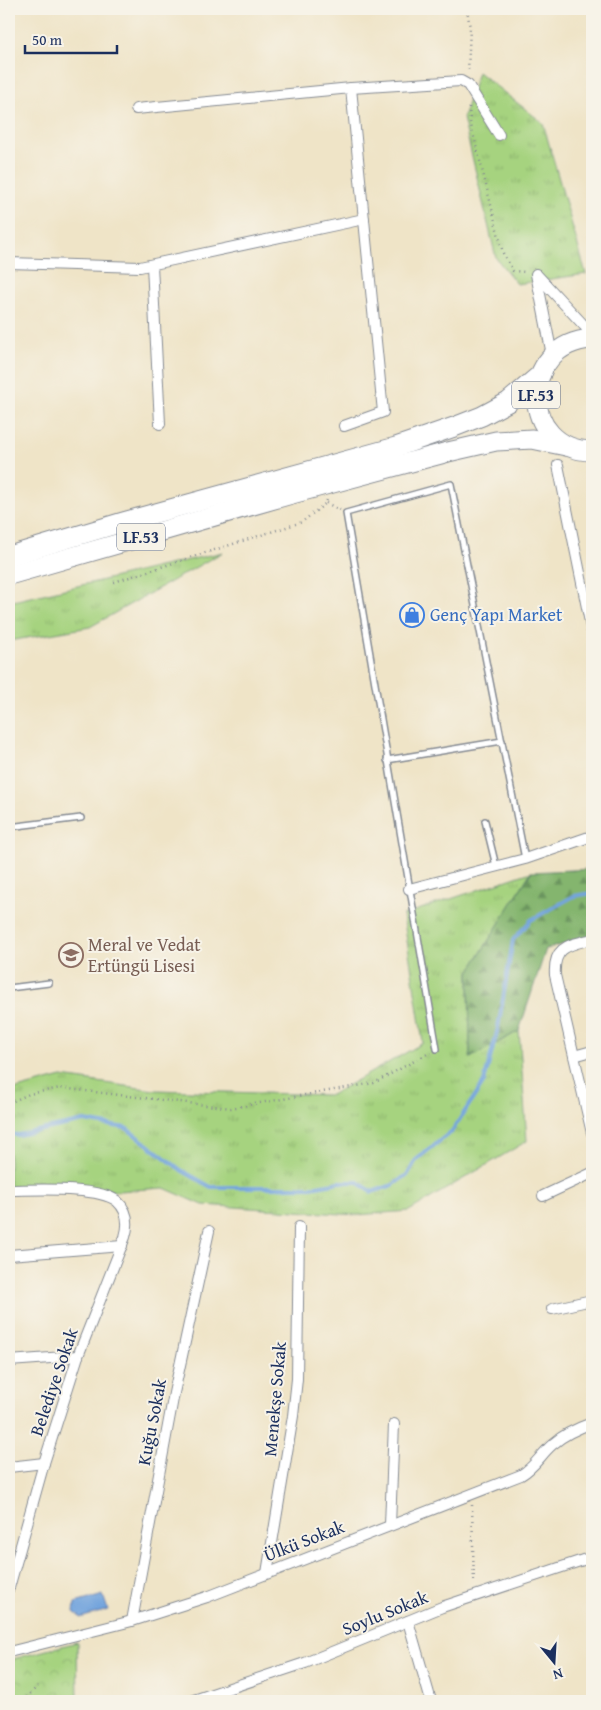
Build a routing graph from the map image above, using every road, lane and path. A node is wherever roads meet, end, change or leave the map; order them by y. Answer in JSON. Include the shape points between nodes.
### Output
{"nodes":[{"id":1,"x":467,"y":9,"type":"edge"},
{"id":2,"x":468,"y":85,"type":"junction"},
{"id":3,"x":351,"y":88,"type":"junction"},
{"id":4,"x":136,"y":109,"type":"dead end"},
{"id":5,"x":499,"y":135,"type":"dead end"},
{"id":6,"x":364,"y":219,"type":"junction"},
{"id":7,"x":9,"y":263,"type":"edge"},
{"id":8,"x":152,"y":265,"type":"junction"},
{"id":9,"x":536,"y":274,"type":"junction"},
{"id":10,"x":592,"y":334,"type":"edge"},
{"id":11,"x":592,"y":339,"type":"edge"},
{"id":12,"x":552,"y":355,"type":"junction"},
{"id":13,"x":540,"y":374,"type":"junction"},
{"id":14,"x":160,"y":424,"type":"dead end"},
{"id":15,"x":344,"y":426,"type":"dead end"},
{"id":16,"x":566,"y":446,"type":"junction"},
{"id":17,"x":592,"y":451,"type":"edge"},
{"id":18,"x":558,"y":464,"type":"dead end"},
{"id":19,"x":334,"y":483,"type":"junction"},
{"id":20,"x":326,"y":503,"type":"junction"},
{"id":21,"x":346,"y":513,"type":"junction"},
{"id":22,"x":9,"y":556,"type":"edge"},
{"id":23,"x":9,"y":575,"type":"edge"},
{"id":24,"x":114,"y":582,"type":"dead end"},
{"id":25,"x":592,"y":632,"type":"edge"},
{"id":26,"x":502,"y":741,"type":"junction"},
{"id":27,"x":387,"y":760,"type":"junction"},
{"id":28,"x":81,"y":818,"type":"dead end"},
{"id":29,"x":485,"y":820,"type":"dead end"},
{"id":30,"x":9,"y":827,"type":"edge"},
{"id":31,"x":592,"y":836,"type":"edge"},
{"id":32,"x":525,"y":859,"type":"junction"},
{"id":33,"x":496,"y":867,"type":"junction"},
{"id":34,"x":409,"y":889,"type":"junction"},
{"id":35,"x":592,"y":940,"type":"edge"},
{"id":36,"x":49,"y":983,"type":"dead end"},
{"id":37,"x":9,"y":988,"type":"edge"},
{"id":38,"x":437,"y":1049,"type":"joint"},
{"id":39,"x":592,"y":1051,"type":"edge"},
{"id":40,"x":574,"y":1056,"type":"junction"},
{"id":41,"x":9,"y":1103,"type":"edge"},
{"id":42,"x":592,"y":1133,"type":"edge"},
{"id":43,"x":592,"y":1173,"type":"edge"},
{"id":44,"x":9,"y":1190,"type":"edge"},
{"id":45,"x":543,"y":1196,"type":"dead end"},
{"id":46,"x":299,"y":1227,"type":"dead end"},
{"id":47,"x":209,"y":1231,"type":"dead end"},
{"id":48,"x":122,"y":1246,"type":"junction"},
{"id":49,"x":9,"y":1255,"type":"edge"},
{"id":50,"x":592,"y":1300,"type":"edge"},
{"id":51,"x":552,"y":1309,"type":"dead end"},
{"id":52,"x":78,"y":1356,"type":"junction"},
{"id":53,"x":9,"y":1361,"type":"edge"},
{"id":54,"x":592,"y":1423,"type":"edge"},
{"id":55,"x":394,"y":1424,"type":"dead end"},
{"id":56,"x":44,"y":1463,"type":"junction"},
{"id":57,"x":9,"y":1467,"type":"edge"},
{"id":58,"x":472,"y":1494,"type":"junction"},
{"id":59,"x":390,"y":1525,"type":"junction"},
{"id":60,"x":592,"y":1557,"type":"edge"},
{"id":61,"x":13,"y":1558,"type":"edge"},
{"id":62,"x":267,"y":1573,"type":"junction"},
{"id":63,"x":9,"y":1588,"type":"edge"},
{"id":64,"x":474,"y":1597,"type":"junction"},
{"id":65,"x":132,"y":1621,"type":"junction"},
{"id":66,"x":408,"y":1621,"type":"junction"},
{"id":67,"x":9,"y":1652,"type":"edge"},
{"id":68,"x":39,"y":1685,"type":"dead end"},
{"id":69,"x":23,"y":1701,"type":"edge"},
{"id":70,"x":191,"y":1701,"type":"edge"},
{"id":71,"x":431,"y":1701,"type":"edge"}],
"edges":[{"from":1,"to":2,"type":"path","via":[[470,28]]},
{"from":2,"to":3,"type":"street","via":[[461,81]]},
{"from":2,"to":5,"type":"street"},
{"from":2,"to":9,"type":"path","via":[[470,121],[503,253],[513,271]]},
{"from":3,"to":4,"type":"street"},
{"from":3,"to":6,"type":"street"},
{"from":6,"to":8,"type":"street"},
{"from":6,"to":15,"type":"street","via":[[383,412]]},
{"from":7,"to":8,"type":"street"},
{"from":8,"to":14,"type":"street"},
{"from":9,"to":10,"type":"street"},
{"from":9,"to":12,"type":"street"},
{"from":11,"to":12,"type":"highway","number":"LF.53","via":[[566,345]]},
{"from":12,"to":13,"type":"highway","number":"LF.53"},
{"from":13,"to":16,"type":"highway","number":"LF.53","via":[[535,399],[540,418],[550,434]]},
{"from":13,"to":22,"type":"highway","number":"LF.53","via":[[508,402],[454,428]]},
{"from":16,"to":17,"type":"highway","number":"LF.53"},
{"from":16,"to":19,"type":"highway","number":"LF.53","via":[[532,438],[496,441]]},
{"from":18,"to":25,"type":"street"},
{"from":19,"to":20,"type":"path"},
{"from":19,"to":23,"type":"highway","number":"LF.53"},
{"from":20,"to":21,"type":"path"},
{"from":20,"to":24,"type":"path","via":[[302,522]]},
{"from":21,"to":26,"type":"lane","via":[[451,484]]},
{"from":21,"to":27,"type":"lane"},
{"from":26,"to":27,"type":"lane"},
{"from":26,"to":32,"type":"lane"},
{"from":27,"to":34,"type":"lane"},
{"from":28,"to":30,"type":"lane"},
{"from":29,"to":33,"type":"lane"},
{"from":31,"to":32,"type":"street"},
{"from":32,"to":33,"type":"street"},
{"from":33,"to":34,"type":"street"},
{"from":34,"to":38,"type":"lane"},
{"from":35,"to":40,"type":"street","via":[[564,948],[554,963]]},
{"from":36,"to":37,"type":"lane"},
{"from":38,"to":41,"type":"path","via":[[374,1083],[231,1108],[60,1088],[29,1094]]},
{"from":39,"to":40,"type":"street"},
{"from":40,"to":42,"type":"street"},
{"from":43,"to":45,"type":"street"},
{"from":44,"to":48,"type":"street","name":"Belediye Sokak","via":[[78,1191],[112,1198],[126,1216],[127,1230]]},
{"from":46,"to":62,"type":"street","name":"Menekşe Sokak","via":[[294,1416]]},
{"from":47,"to":65,"type":"street","name":"Kuğu Sokak","via":[[174,1393]]},
{"from":48,"to":49,"type":"street"},
{"from":48,"to":52,"type":"street","name":"Belediye Sokak"},
{"from":50,"to":51,"type":"street"},
{"from":52,"to":53,"type":"street"},
{"from":52,"to":56,"type":"street","name":"Belediye Sokak"},
{"from":54,"to":58,"type":"street","name":"Ülkü Sokak","via":[[561,1437],[528,1470]]},
{"from":55,"to":59,"type":"street"},
{"from":56,"to":57,"type":"street"},
{"from":56,"to":61,"type":"street","name":"Belediye Sokak"},
{"from":58,"to":59,"type":"street","name":"Ülkü Sokak"},
{"from":58,"to":64,"type":"path"},
{"from":59,"to":62,"type":"street","name":"Ülkü Sokak"},
{"from":60,"to":64,"type":"street","name":"Soylu Sokak"},
{"from":61,"to":63,"type":"street","name":"Belediye Sokak"},
{"from":62,"to":65,"type":"street","name":"Ülkü Sokak"},
{"from":64,"to":66,"type":"street","name":"Soylu Sokak"},
{"from":65,"to":67,"type":"street","name":"Ülkü Sokak"},
{"from":66,"to":70,"type":"street","name":"Soylu Sokak","via":[[305,1663]]},
{"from":66,"to":71,"type":"street"},
{"from":68,"to":69,"type":"path"}]}
